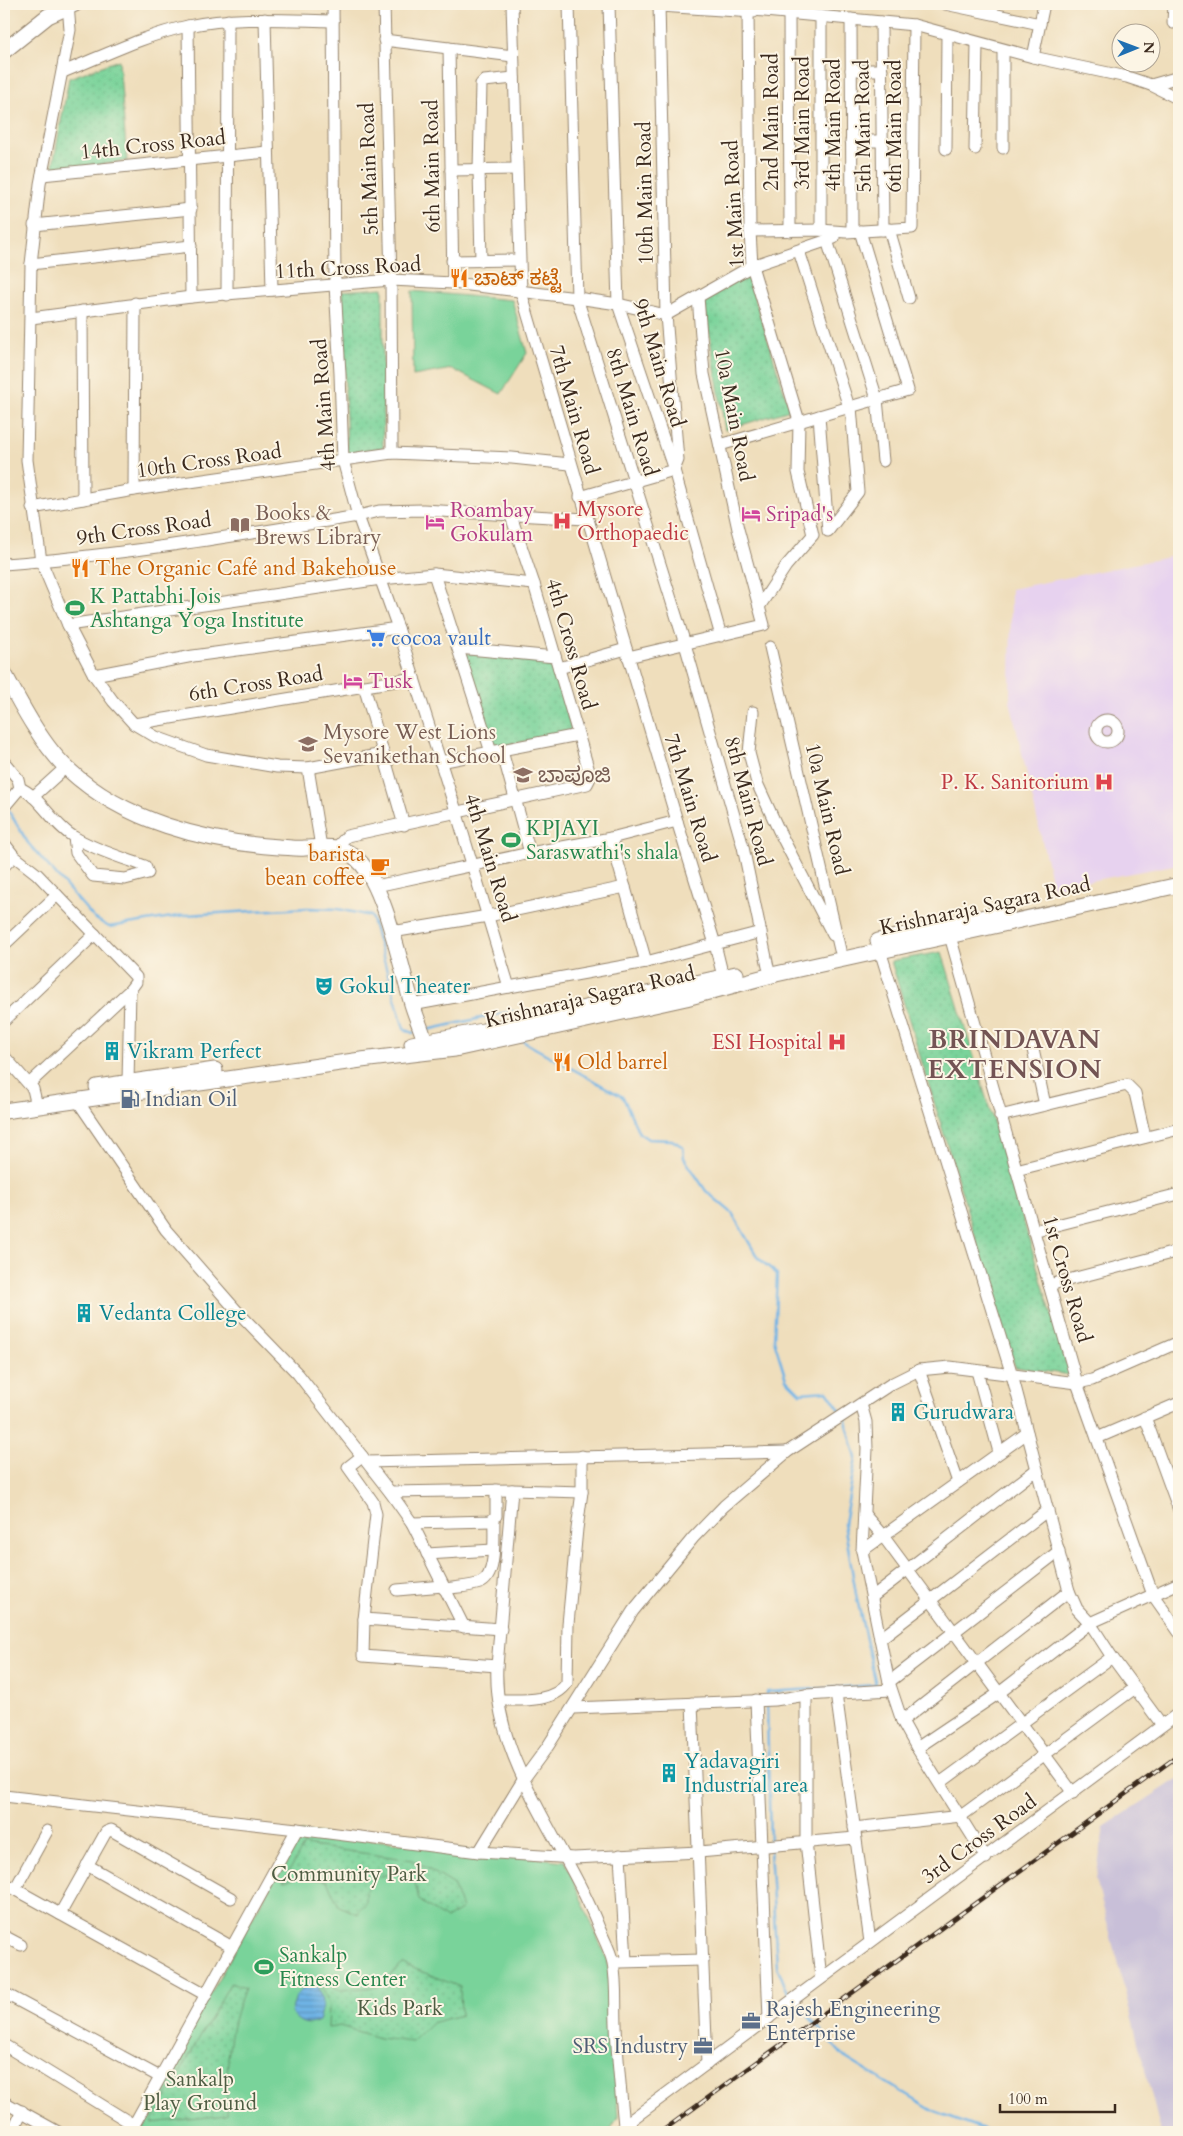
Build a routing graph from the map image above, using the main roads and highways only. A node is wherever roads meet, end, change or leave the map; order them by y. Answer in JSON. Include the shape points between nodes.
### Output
{"nodes":[{"id":1,"x":659,"y":4,"type":"edge"},
{"id":2,"x":71,"y":5,"type":"edge"},
{"id":3,"x":696,"y":5,"type":"edge"},
{"id":4,"x":748,"y":7,"type":"edge"},
{"id":5,"x":4,"y":51,"type":"edge"},
{"id":6,"x":4,"y":673,"type":"edge"},
{"id":7,"x":1179,"y":875,"type":"edge"},
{"id":8,"x":1179,"y":885,"type":"edge"},
{"id":9,"x":948,"y":930,"type":"junction"},
{"id":10,"x":879,"y":946,"type":"junction"},
{"id":11,"x":725,"y":982,"type":"junction"},
{"id":12,"x":424,"y":1039,"type":"junction"},
{"id":13,"x":34,"y":1095,"type":"junction"},
{"id":14,"x":4,"y":1101,"type":"edge"},
{"id":15,"x":4,"y":1111,"type":"edge"}],
"edges":[{"from":1,"to":3,"type":"main road"},
{"from":2,"to":5,"type":"main road","via":[[48,16]]},
{"from":3,"to":4,"type":"main road"},
{"from":6,"to":12,"type":"main road","via":[[20,705],[66,767],[94,791],[125,809],[190,832],[262,846],[337,847],[360,861],[376,886]]},
{"from":7,"to":9,"type":"main road","name":"Krishnaraja Sagara Road"},
{"from":8,"to":9,"type":"main road","name":"Krishnaraja Sagara Road"},
{"from":9,"to":10,"type":"main road","name":"Krishnaraja Sagara Road"},
{"from":10,"to":11,"type":"main road","name":"Krishnaraja Sagara Road","via":[[776,974]]},
{"from":10,"to":11,"type":"main road","name":"Krishnaraja Sagara Road","via":[[840,950],[768,966]]},
{"from":11,"to":12,"type":"main road","name":"Krishnaraja Sagara Road","via":[[518,1030]]},
{"from":12,"to":13,"type":"main road","name":"Krishnaraja Sagara Road"},
{"from":12,"to":13,"type":"main road","name":"Krishnaraja Sagara Road","via":[[361,1060],[76,1100]]},
{"from":13,"to":14,"type":"main road","name":"Krishnaraja Sagara Road"},
{"from":13,"to":15,"type":"main road","name":"Krishnaraja Sagara Road"}]}
